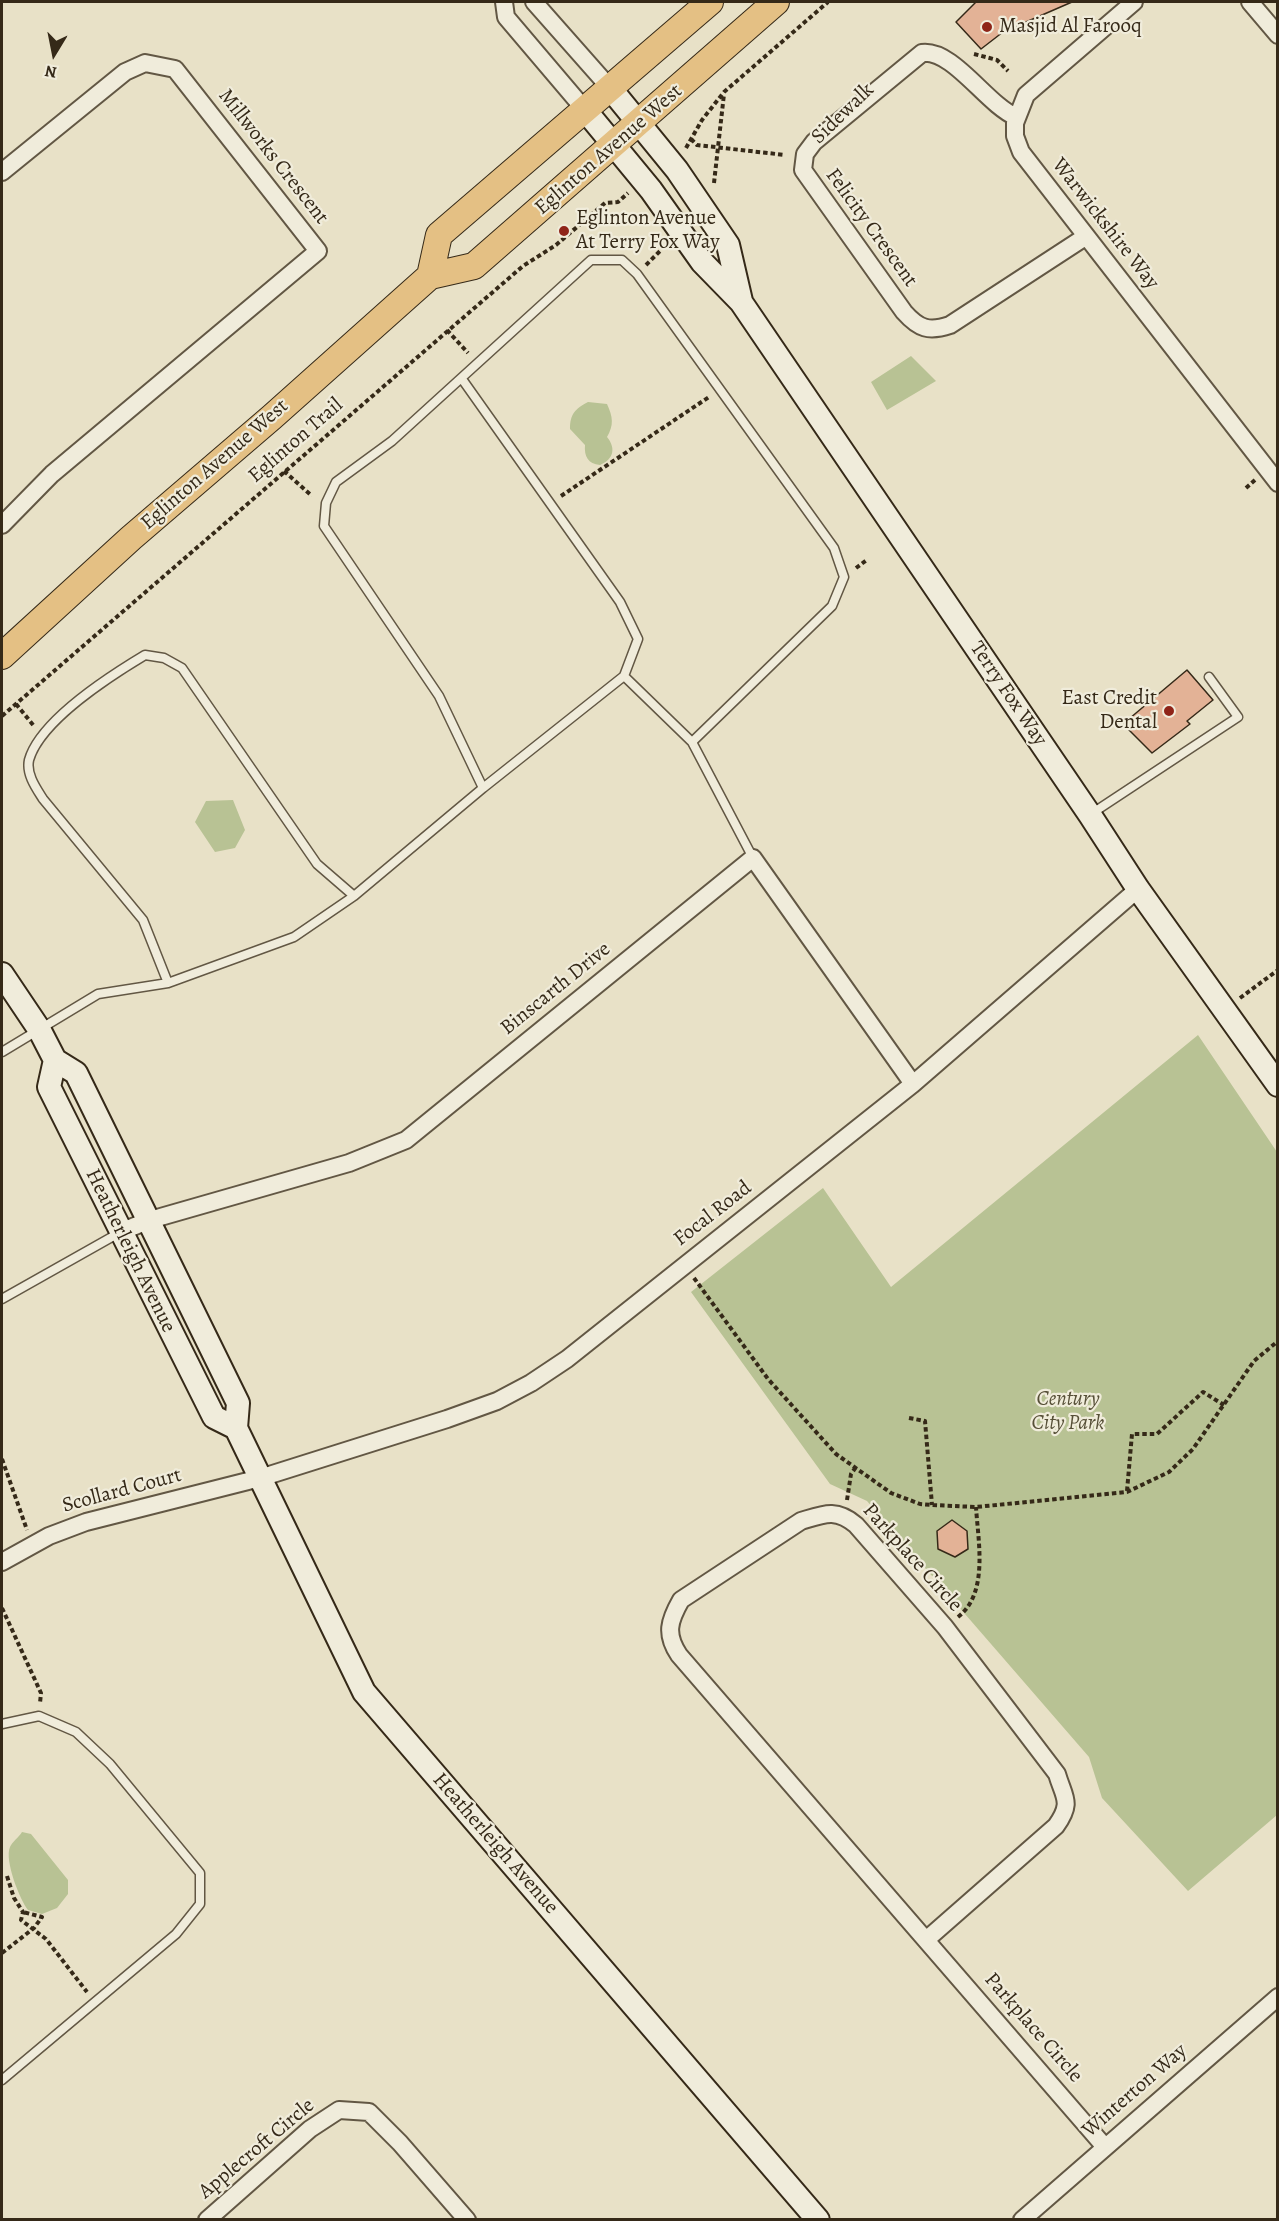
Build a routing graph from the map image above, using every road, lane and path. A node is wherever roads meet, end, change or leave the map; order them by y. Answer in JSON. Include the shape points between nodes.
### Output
{"nodes":[{"id":1,"x":504,"y":2,"type":"edge"},
{"id":2,"x":534,"y":2,"type":"edge"},
{"id":3,"x":710,"y":2,"type":"edge"},
{"id":4,"x":776,"y":2,"type":"edge"},
{"id":5,"x":828,"y":2,"type":"edge"},
{"id":6,"x":1134,"y":2,"type":"edge"},
{"id":7,"x":1251,"y":2,"type":"edge"},
{"id":8,"x":1278,"y":35,"type":"edge"},
{"id":9,"x":974,"y":54,"type":"dead end"},
{"id":10,"x":1008,"y":71,"type":"dead end"},
{"id":11,"x":610,"y":88,"type":"junction"},
{"id":12,"x":724,"y":92,"type":"junction"},
{"id":13,"x":585,"y":110,"type":"junction"},
{"id":14,"x":1016,"y":117,"type":"junction"},
{"id":15,"x":639,"y":123,"type":"junction"},
{"id":16,"x":691,"y":140,"type":"junction"},
{"id":17,"x":614,"y":145,"type":"junction"},
{"id":18,"x":718,"y":147,"type":"junction"},
{"id":19,"x":684,"y":151,"type":"dead end"},
{"id":20,"x":786,"y":155,"type":"dead end"},
{"id":21,"x":2,"y":172,"type":"edge"},
{"id":22,"x":714,"y":183,"type":"dead end"},
{"id":23,"x":618,"y":202,"type":"dead end"},
{"id":24,"x":1085,"y":237,"type":"junction"},
{"id":25,"x":660,"y":251,"type":"dead end"},
{"id":26,"x":637,"y":274,"type":"junction"},
{"id":27,"x":430,"y":276,"type":"junction"},
{"id":28,"x":741,"y":302,"type":"junction"},
{"id":29,"x":447,"y":330,"type":"junction"},
{"id":30,"x":468,"y":353,"type":"dead end"},
{"id":31,"x":462,"y":379,"type":"junction"},
{"id":32,"x":720,"y":390,"type":"junction"},
{"id":33,"x":284,"y":471,"type":"junction"},
{"id":34,"x":1278,"y":483,"type":"edge"},
{"id":35,"x":312,"y":496,"type":"dead end"},
{"id":36,"x":551,"y":503,"type":"junction"},
{"id":37,"x":2,"y":525,"type":"edge"},
{"id":38,"x":868,"y":559,"type":"dead end"},
{"id":39,"x":856,"y":568,"type":"dead end"},
{"id":40,"x":2,"y":656,"type":"edge"},
{"id":41,"x":624,"y":676,"type":"junction"},
{"id":42,"x":1209,"y":677,"type":"dead end"},
{"id":43,"x":16,"y":704,"type":"junction"},
{"id":44,"x":2,"y":716,"type":"edge"},
{"id":45,"x":35,"y":727,"type":"dead end"},
{"id":46,"x":692,"y":742,"type":"junction"},
{"id":47,"x":483,"y":788,"type":"junction"},
{"id":48,"x":1090,"y":815,"type":"junction"},
{"id":49,"x":753,"y":858,"type":"junction"},
{"id":50,"x":1138,"y":889,"type":"junction"},
{"id":51,"x":354,"y":896,"type":"junction"},
{"id":52,"x":1278,"y":970,"type":"edge"},
{"id":53,"x":2,"y":974,"type":"edge"},
{"id":54,"x":168,"y":983,"type":"junction"},
{"id":55,"x":1224,"y":1010,"type":"junction"},
{"id":56,"x":39,"y":1029,"type":"junction"},
{"id":57,"x":2,"y":1052,"type":"edge"},
{"id":58,"x":55,"y":1060,"type":"junction"},
{"id":59,"x":913,"y":1084,"type":"junction"},
{"id":60,"x":1278,"y":1085,"type":"edge"},
{"id":61,"x":150,"y":1220,"type":"junction"},
{"id":62,"x":120,"y":1232,"type":"junction"},
{"id":63,"x":685,"y":1265,"type":"junction"},
{"id":64,"x":2,"y":1299,"type":"edge"},
{"id":65,"x":1278,"y":1341,"type":"edge"},
{"id":66,"x":1224,"y":1405,"type":"junction"},
{"id":67,"x":909,"y":1418,"type":"dead end"},
{"id":68,"x":236,"y":1428,"type":"junction"},
{"id":69,"x":2,"y":1459,"type":"edge"},
{"id":70,"x":856,"y":1467,"type":"junction"},
{"id":71,"x":260,"y":1478,"type":"junction"},
{"id":72,"x":1126,"y":1491,"type":"junction"},
{"id":73,"x":932,"y":1505,"type":"junction"},
{"id":74,"x":976,"y":1507,"type":"junction"},
{"id":75,"x":844,"y":1515,"type":"junction"},
{"id":76,"x":32,"y":1545,"type":"junction"},
{"id":77,"x":2,"y":1562,"type":"edge"},
{"id":78,"x":2,"y":1608,"type":"edge"},
{"id":79,"x":945,"y":1627,"type":"junction"},
{"id":80,"x":39,"y":1716,"type":"junction"},
{"id":81,"x":2,"y":1724,"type":"edge"},
{"id":82,"x":7,"y":1876,"type":"dead end"},
{"id":83,"x":23,"y":1912,"type":"junction"},
{"id":84,"x":34,"y":1928,"type":"junction"},
{"id":85,"x":926,"y":1940,"type":"junction"},
{"id":86,"x":2,"y":1953,"type":"edge"},
{"id":87,"x":1278,"y":1998,"type":"edge"},
{"id":88,"x":95,"y":2002,"type":"junction"},
{"id":89,"x":2,"y":2080,"type":"edge"},
{"id":90,"x":1105,"y":2147,"type":"junction"},
{"id":91,"x":207,"y":2220,"type":"edge"},
{"id":92,"x":467,"y":2220,"type":"edge"},
{"id":93,"x":818,"y":2220,"type":"edge"},
{"id":94,"x":1022,"y":2220,"type":"edge"}],
"edges":[{"from":1,"to":13,"type":"street","via":[[506,17]]},
{"from":2,"to":11,"type":"street"},
{"from":3,"to":11,"type":"main road"},
{"from":4,"to":15,"type":"main road","name":"Eglinton Avenue West"},
{"from":5,"to":12,"type":"path"},
{"from":6,"to":14,"type":"street","via":[[1026,95]]},
{"from":7,"to":8,"type":"street"},
{"from":9,"to":10,"type":"path","via":[[997,60]]},
{"from":11,"to":13,"type":"main road"},
{"from":11,"to":15,"type":"street","name":"Terry Fox Way"},
{"from":12,"to":16,"type":"path"},
{"from":12,"to":18,"type":"path"},
{"from":13,"to":17,"type":"street","name":"Terry Fox Way"},
{"from":13,"to":27,"type":"main road","via":[[439,235]]},
{"from":14,"to":24,"type":"street","name":"Warwickshire Way","via":[[1015,136],[1021,152]]},
{"from":14,"to":24,"type":"street","name":"Felicity Crescent","via":[[942,57],[922,53],[814,142],[805,154],[803,170],[904,312],[925,330],[950,325]]},
{"from":15,"to":17,"type":"main road","name":"Eglinton Avenue West"},
{"from":15,"to":28,"type":"street","name":"Terry Fox Way","via":[[728,245]]},
{"from":16,"to":18,"type":"path","via":[[697,145]]},
{"from":16,"to":19,"type":"path"},
{"from":17,"to":27,"type":"main road","name":"Eglinton Avenue West","via":[[474,266]]},
{"from":17,"to":28,"type":"street","name":"Terry Fox Way","via":[[702,262]]},
{"from":18,"to":20,"type":"path"},
{"from":18,"to":22,"type":"path"},
{"from":21,"to":37,"type":"street","name":"Millworks Crescent","via":[[125,72],[145,63],[175,69],[318,251],[52,474]]},
{"from":23,"to":29,"type":"path","name":"Eglinton Trail","via":[[605,203]]},
{"from":24,"to":34,"type":"street","name":"Warwickshire Way"},
{"from":25,"to":26,"type":"path"},
{"from":26,"to":31,"type":"lane","via":[[622,260],[591,260]]},
{"from":26,"to":32,"type":"lane"},
{"from":27,"to":40,"type":"main road","name":"Eglinton Avenue West"},
{"from":28,"to":48,"type":"street","name":"Terry Fox Way"},
{"from":29,"to":30,"type":"path"},
{"from":29,"to":33,"type":"path","name":"Eglinton Trail"},
{"from":31,"to":36,"type":"lane"},
{"from":31,"to":47,"type":"lane","via":[[392,441],[336,482],[326,503],[324,526],[439,696]]},
{"from":32,"to":36,"type":"path"},
{"from":32,"to":46,"type":"lane","via":[[834,548],[844,577],[832,606]]},
{"from":33,"to":35,"type":"path"},
{"from":33,"to":43,"type":"path","name":"Eglinton Trail"},
{"from":36,"to":41,"type":"lane","via":[[620,602],[638,639]]},
{"from":38,"to":39,"type":"path"},
{"from":41,"to":46,"type":"lane"},
{"from":41,"to":47,"type":"lane"},
{"from":42,"to":48,"type":"lane","via":[[1238,717]]},
{"from":43,"to":44,"type":"path","name":"Eglinton Trail"},
{"from":43,"to":45,"type":"path"},
{"from":46,"to":49,"type":"lane"},
{"from":47,"to":51,"type":"lane"},
{"from":48,"to":50,"type":"street","name":"Terry Fox Way"},
{"from":49,"to":59,"type":"street"},
{"from":49,"to":61,"type":"street","name":"Binscarth Drive","via":[[406,1140],[349,1163]]},
{"from":50,"to":55,"type":"street","name":"Terry Fox Way"},
{"from":50,"to":59,"type":"street","name":"Focal Road"},
{"from":51,"to":54,"type":"lane","via":[[294,937]]},
{"from":51,"to":54,"type":"lane","via":[[317,864],[182,668],[164,658],[145,655],[113,674],[44,731],[29,762],[32,781],[43,799],[143,920]]},
{"from":52,"to":55,"type":"path"},
{"from":53,"to":56,"type":"street","name":"Heatherleigh Avenue"},
{"from":54,"to":56,"type":"lane","via":[[98,994]]},
{"from":55,"to":60,"type":"street","name":"Terry Fox Way"},
{"from":56,"to":57,"type":"lane"},
{"from":56,"to":58,"type":"street","name":"Heatherleigh Avenue"},
{"from":58,"to":61,"type":"street","name":"Heatherleigh Avenue","via":[[76,1073]]},
{"from":58,"to":62,"type":"street","name":"Heatherleigh Avenue","via":[[49,1087]]},
{"from":59,"to":63,"type":"street","name":"Focal Road"},
{"from":61,"to":62,"type":"street","name":"Binscarth Drive"},
{"from":61,"to":68,"type":"street","name":"Heatherleigh Avenue","via":[[238,1403]]},
{"from":62,"to":64,"type":"lane"},
{"from":62,"to":68,"type":"street","name":"Heatherleigh Avenue","via":[[214,1417]]},
{"from":63,"to":70,"type":"path","via":[[768,1380],[836,1454]]},
{"from":63,"to":71,"type":"street","name":"Focal Road","via":[[567,1359],[497,1401]]},
{"from":65,"to":66,"type":"path","via":[[1254,1361]]},
{"from":66,"to":72,"type":"path","via":[[1193,1449],[1169,1472]]},
{"from":66,"to":72,"type":"path","via":[[1203,1392],[1157,1434],[1132,1434]]},
{"from":67,"to":73,"type":"path","via":[[925,1421]]},
{"from":68,"to":71,"type":"street","name":"Heatherleigh Avenue"},
{"from":69,"to":76,"type":"path"},
{"from":70,"to":73,"type":"path","via":[[891,1493]]},
{"from":70,"to":75,"type":"path","via":[[851,1474]]},
{"from":71,"to":76,"type":"street","name":"Scollard Court","via":[[86,1522]]},
{"from":71,"to":93,"type":"street","name":"Heatherleigh Avenue","via":[[364,1692]]},
{"from":72,"to":74,"type":"path"},
{"from":73,"to":74,"type":"path"},
{"from":74,"to":79,"type":"path","via":[[976,1589],[963,1613]]},
{"from":75,"to":79,"type":"street","name":"Parkplace Circle"},
{"from":75,"to":85,"type":"street","name":"Parkplace Circle","via":[[835,1513],[801,1521],[681,1600],[671,1616],[670,1641]]},
{"from":76,"to":77,"type":"street","name":"Scollard Court"},
{"from":78,"to":80,"type":"path","via":[[41,1693]]},
{"from":79,"to":85,"type":"street","name":"Parkplace Circle","via":[[1057,1774],[1067,1800],[1064,1815],[1056,1826]]},
{"from":80,"to":81,"type":"lane"},
{"from":80,"to":88,"type":"lane","via":[[76,1732],[110,1764],[200,1873],[200,1904],[176,1934]]},
{"from":82,"to":83,"type":"path"},
{"from":83,"to":84,"type":"path","via":[[21,1920]]},
{"from":83,"to":84,"type":"path","via":[[42,1917]]},
{"from":84,"to":86,"type":"path"},
{"from":84,"to":88,"type":"path"},
{"from":85,"to":90,"type":"street","name":"Parkplace Circle"},
{"from":87,"to":90,"type":"street","name":"Winterton Way"},
{"from":88,"to":89,"type":"lane"},
{"from":90,"to":94,"type":"street","name":"Winterton Way"},
{"from":91,"to":92,"type":"street","name":"Applecroft Circle","via":[[310,2129],[339,2110],[369,2112]]}]}
